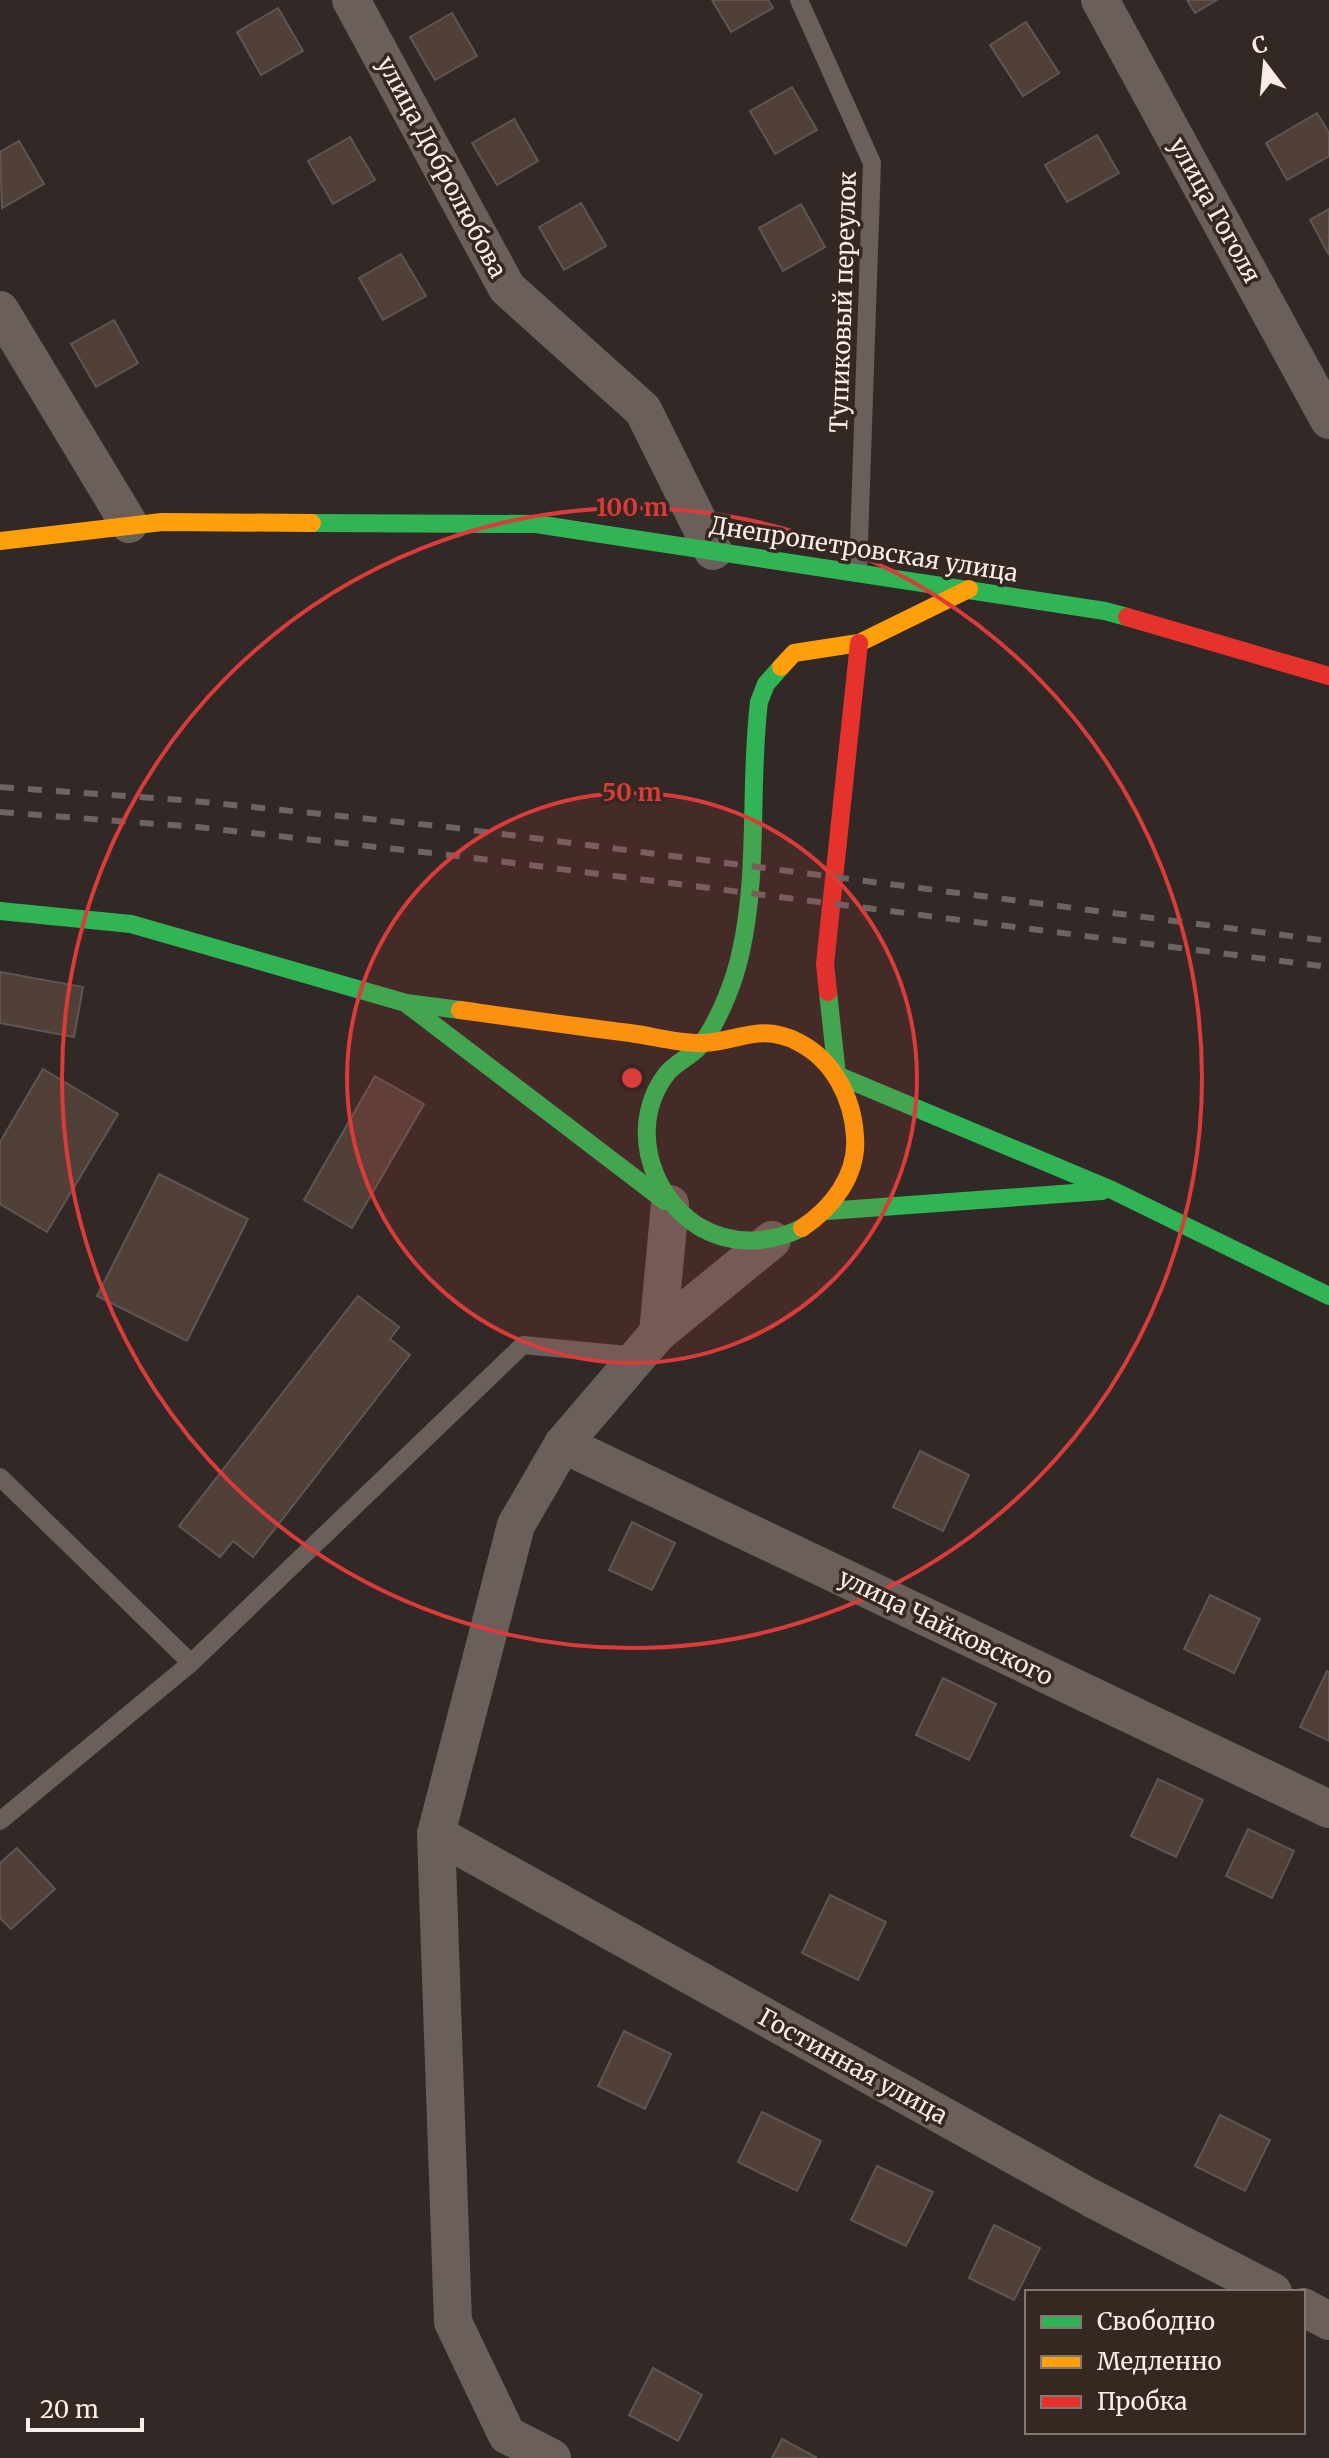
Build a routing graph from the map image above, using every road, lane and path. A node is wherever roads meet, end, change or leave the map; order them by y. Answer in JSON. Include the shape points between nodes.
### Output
{"nodes":[{"id":1,"x":351,"y":0,"type":"edge"},
{"id":2,"x":799,"y":0,"type":"edge"},
{"id":3,"x":1100,"y":0,"type":"edge"},
{"id":4,"x":0,"y":310,"type":"edge"},
{"id":5,"x":1329,"y":420,"type":"edge"},
{"id":6,"x":129,"y":524,"type":"junction"},
{"id":7,"x":0,"y":541,"type":"edge"},
{"id":8,"x":713,"y":551,"type":"junction"},
{"id":9,"x":858,"y":572,"type":"junction"},
{"id":10,"x":969,"y":589,"type":"junction"},
{"id":11,"x":859,"y":643,"type":"junction"},
{"id":12,"x":1329,"y":676,"type":"edge"},
{"id":13,"x":0,"y":911,"type":"edge"},
{"id":14,"x":406,"y":1003,"type":"junction"},
{"id":15,"x":703,"y":1043,"type":"junction"},
{"id":16,"x":837,"y":1075,"type":"junction"},
{"id":17,"x":1112,"y":1190,"type":"junction"},
{"id":18,"x":670,"y":1204,"type":"junction"},
{"id":19,"x":827,"y":1211,"type":"junction"},
{"id":20,"x":772,"y":1240,"type":"junction"},
{"id":21,"x":1329,"y":1296,"type":"edge"},
{"id":22,"x":648,"y":1344,"type":"junction"},
{"id":23,"x":563,"y":1444,"type":"junction"},
{"id":24,"x":0,"y":1477,"type":"edge"},
{"id":25,"x":191,"y":1663,"type":"junction"},
{"id":26,"x":1329,"y":1809,"type":"edge"},
{"id":27,"x":0,"y":1821,"type":"edge"},
{"id":28,"x":436,"y":1834,"type":"junction"},
{"id":29,"x":1269,"y":2290,"type":"edge"},
{"id":30,"x":1305,"y":2308,"type":"edge"},
{"id":31,"x":1329,"y":2321,"type":"edge"},
{"id":32,"x":552,"y":2458,"type":"edge"}],
"edges":[{"from":1,"to":8,"type":"street","name":"улица Добролюбова","via":[[507,288],[643,410]]},
{"from":2,"to":9,"type":"lane","name":"Тупиковый переулок","via":[[872,163]]},
{"from":3,"to":5,"type":"street","name":"улица Гоголя"},
{"from":4,"to":6,"type":"street"},
{"from":6,"to":7,"type":"main road","name":"Днепропетровская улица"},
{"from":6,"to":8,"type":"main road","name":"Днепропетровская улица","via":[[536,524]]},
{"from":8,"to":9,"type":"main road","name":"Днепропетровская улица"},
{"from":9,"to":10,"type":"main road","name":"Днепропетровская улица"},
{"from":10,"to":11,"type":"main road"},
{"from":10,"to":12,"type":"main road","name":"Днепропетровская улица","via":[[1105,611]]},
{"from":11,"to":15,"type":"main road","via":[[794,653],[760,692],[742,951]]},
{"from":11,"to":16,"type":"main road","via":[[825,964]]},
{"from":13,"to":14,"type":"main road","via":[[131,924]]},
{"from":14,"to":15,"type":"main road"},
{"from":14,"to":18,"type":"main road"},
{"from":15,"to":16,"type":"main road","via":[[739,1032],[776,1034],[810,1049]]},
{"from":15,"to":18,"type":"main road","via":[[667,1073],[648,1115],[649,1162]]},
{"from":16,"to":17,"type":"main road"},
{"from":16,"to":19,"type":"main road","via":[[853,1108],[857,1145],[847,1180]]},
{"from":17,"to":19,"type":"main road"},
{"from":17,"to":21,"type":"main road"},
{"from":18,"to":20,"type":"main road","via":[[698,1228],[734,1241]]},
{"from":18,"to":22,"type":"street"},
{"from":19,"to":20,"type":"main road","via":[[801,1230]]},
{"from":20,"to":22,"type":"street"},
{"from":22,"to":23,"type":"street"},
{"from":22,"to":25,"type":"lane","via":[[523,1345]]},
{"from":23,"to":26,"type":"street","name":"улица Чайковского"},
{"from":23,"to":28,"type":"street","via":[[516,1525]]},
{"from":24,"to":25,"type":"lane"},
{"from":25,"to":27,"type":"lane"},
{"from":28,"to":29,"type":"street","name":"Гостинная улица","via":[[1091,2198]]},
{"from":28,"to":32,"type":"street","via":[[453,2322],[507,2435]]},
{"from":30,"to":31,"type":"street"}]}
